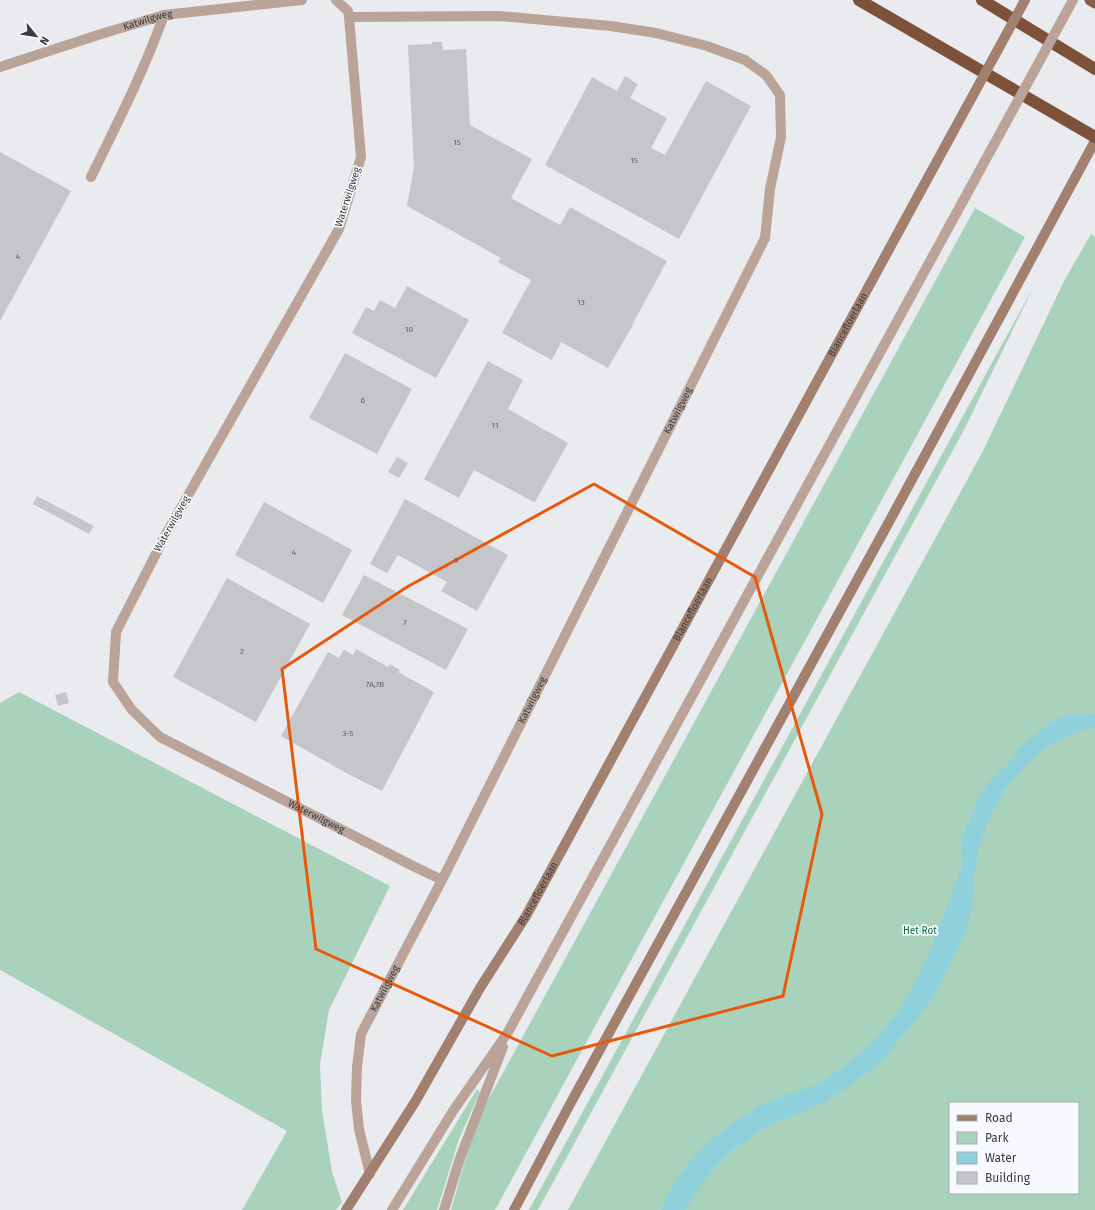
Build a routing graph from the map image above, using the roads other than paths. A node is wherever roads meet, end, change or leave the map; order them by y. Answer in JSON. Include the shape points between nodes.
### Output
{"nodes":[{"id":1,"x":302,"y":0,"type":"edge"},
{"id":2,"x":336,"y":0,"type":"edge"},
{"id":3,"x":859,"y":0,"type":"edge"},
{"id":4,"x":982,"y":0,"type":"edge"},
{"id":5,"x":1025,"y":0,"type":"edge"},
{"id":6,"x":1073,"y":0,"type":"edge"},
{"id":7,"x":1090,"y":0,"type":"edge"},
{"id":8,"x":1095,"y":3,"type":"edge"},
{"id":9,"x":348,"y":14,"type":"junction"},
{"id":10,"x":164,"y":15,"type":"junction"},
{"id":11,"x":0,"y":67,"type":"edge"},
{"id":12,"x":1095,"y":69,"type":"edge"},
{"id":13,"x":1095,"y":137,"type":"edge"},
{"id":14,"x":1095,"y":141,"type":"edge"},
{"id":15,"x":91,"y":177,"type":"dead end"},
{"id":16,"x":442,"y":880,"type":"junction"},
{"id":17,"x":508,"y":1032,"type":"junction"},
{"id":18,"x":370,"y":1174,"type":"junction"},
{"id":19,"x":346,"y":1210,"type":"edge"},
{"id":20,"x":392,"y":1210,"type":"edge"},
{"id":21,"x":444,"y":1210,"type":"edge"},
{"id":22,"x":514,"y":1210,"type":"edge"}],
"edges":[{"from":1,"to":10,"type":"street","name":"Katwilgweg"},
{"from":2,"to":9,"type":"street"},
{"from":3,"to":13,"type":"highway"},
{"from":4,"to":12,"type":"highway"},
{"from":5,"to":18,"type":"main road","name":"Blancefloerlaan","bridge":true,"via":[[526,916],[480,988],[415,1102]]},
{"from":6,"to":17,"type":"street","bridge":true},
{"from":7,"to":8,"type":"highway"},
{"from":9,"to":16,"type":"street","name":"Waterwilgweg","via":[[361,157],[339,229],[165,536],[116,632],[113,682],[132,710],[160,737]]},
{"from":9,"to":16,"type":"street","name":"Katwilgweg","via":[[499,16],[611,26],[656,33],[700,44],[745,60],[766,75],[780,95],[781,137],[770,189],[765,238]]},
{"from":10,"to":11,"type":"street","name":"Katwilgweg"},
{"from":10,"to":15,"type":"street","via":[[136,86]]},
{"from":14,"to":22,"type":"main road"},
{"from":16,"to":18,"type":"street","name":"Katwilgweg","via":[[361,1034],[356,1100],[358,1129]]},
{"from":17,"to":20,"type":"street","via":[[471,1084]]},
{"from":17,"to":21,"type":"street","via":[[460,1158]]},
{"from":18,"to":19,"type":"main road","name":"Blancefloerlaan"}]}
